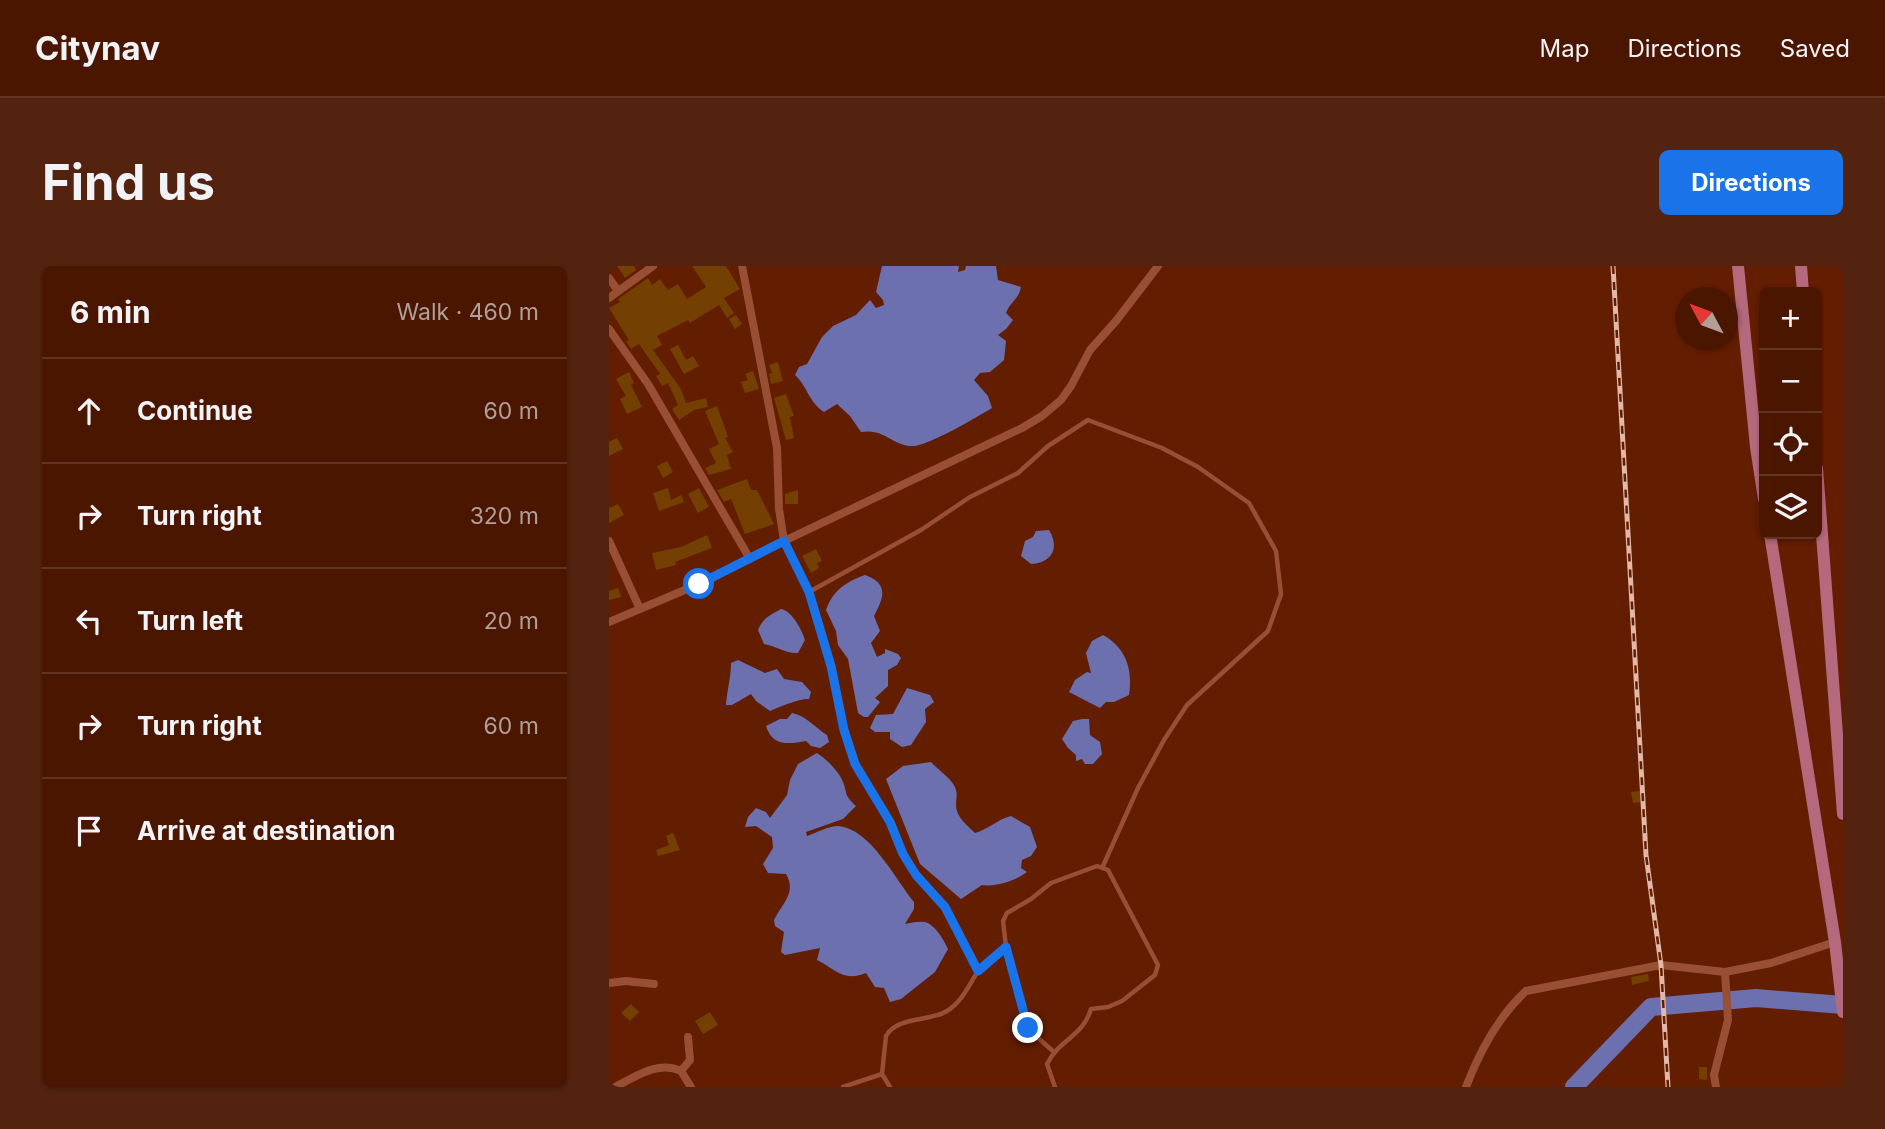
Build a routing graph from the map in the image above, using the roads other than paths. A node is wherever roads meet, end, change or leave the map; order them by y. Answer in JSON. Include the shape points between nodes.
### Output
{"nodes":[{"id":1,"x":653,"y":266,"type":"edge"},
{"id":2,"x":742,"y":266,"type":"edge"},
{"id":3,"x":1158,"y":266,"type":"edge"},
{"id":4,"x":1738,"y":266,"type":"edge"},
{"id":5,"x":1801,"y":266,"type":"edge"},
{"id":6,"x":609,"y":278,"type":"edge"},
{"id":7,"x":1803,"y":287,"type":"edge"},
{"id":8,"x":618,"y":291,"type":"junction"},
{"id":9,"x":609,"y":298,"type":"edge"},
{"id":10,"x":609,"y":329,"type":"edge"},
{"id":11,"x":1760,"y":476,"type":"edge"},
{"id":12,"x":1818,"y":476,"type":"edge"},
{"id":13,"x":1771,"y":539,"type":"edge"},
{"id":14,"x":609,"y":541,"type":"edge"},
{"id":15,"x":784,"y":541,"type":"junction"},
{"id":16,"x":750,"y":559,"type":"junction"},
{"id":17,"x":809,"y":592,"type":"junction"},
{"id":18,"x":640,"y":609,"type":"junction"},
{"id":19,"x":609,"y":622,"type":"edge"},
{"id":20,"x":1843,"y":814,"type":"edge"},
{"id":21,"x":1104,"y":866,"type":"junction"},
{"id":22,"x":1835,"y":942,"type":"junction"},
{"id":23,"x":1006,"y":947,"type":"junction"},
{"id":24,"x":978,"y":971,"type":"junction"},
{"id":25,"x":1725,"y":972,"type":"junction"},
{"id":26,"x":609,"y":983,"type":"edge"},
{"id":27,"x":654,"y":984,"type":"dead end"},
{"id":28,"x":1843,"y":1012,"type":"edge"},
{"id":29,"x":688,"y":1037,"type":"dead end"},
{"id":30,"x":1054,"y":1052,"type":"junction"},
{"id":31,"x":681,"y":1071,"type":"junction"},
{"id":32,"x":882,"y":1074,"type":"junction"},
{"id":33,"x":614,"y":1087,"type":"edge"},
{"id":34,"x":691,"y":1087,"type":"edge"},
{"id":35,"x":843,"y":1087,"type":"edge"},
{"id":36,"x":890,"y":1087,"type":"edge"},
{"id":37,"x":1055,"y":1087,"type":"edge"},
{"id":38,"x":1466,"y":1087,"type":"edge"},
{"id":39,"x":1716,"y":1087,"type":"edge"}],
"edges":[{"from":1,"to":8,"type":"street"},
{"from":2,"to":15,"type":"street","via":[[777,447]]},
{"from":3,"to":15,"type":"street","via":[[1090,350],[1061,400],[1042,416]]},
{"from":4,"to":11,"type":"main road"},
{"from":5,"to":7,"type":"main road"},
{"from":6,"to":8,"type":"street"},
{"from":8,"to":9,"type":"street"},
{"from":10,"to":16,"type":"street","via":[[648,384]]},
{"from":12,"to":20,"type":"main road"},
{"from":13,"to":22,"type":"main road"},
{"from":14,"to":18,"type":"street"},
{"from":15,"to":16,"type":"street"},
{"from":15,"to":17,"type":"lane"},
{"from":16,"to":18,"type":"street"},
{"from":17,"to":21,"type":"lane","via":[[1018,473],[1088,420],[1174,454],[1249,503],[1276,551],[1281,594],[1268,631],[1187,705],[1139,788]]},
{"from":17,"to":24,"type":"lane","via":[[855,764],[890,822],[903,854],[945,907]]},
{"from":18,"to":19,"type":"street"},
{"from":21,"to":23,"type":"lane","via":[[1051,883],[1007,913],[1003,921]]},
{"from":21,"to":30,"type":"lane","via":[[1158,971],[1122,1001],[1091,1009],[1083,1028]]},
{"from":22,"to":25,"type":"street"},
{"from":22,"to":28,"type":"main road"},
{"from":23,"to":24,"type":"lane"},
{"from":23,"to":30,"type":"lane","via":[[1028,1028]]},
{"from":24,"to":32,"type":"lane","via":[[945,1013],[889,1031]]},
{"from":25,"to":38,"type":"street","via":[[1661,965],[1526,992],[1475,1062]]},
{"from":25,"to":39,"type":"street","via":[[1728,1020],[1714,1075]]},
{"from":26,"to":27,"type":"street"},
{"from":29,"to":31,"type":"street","via":[[690,1060]]},
{"from":30,"to":37,"type":"lane","via":[[1047,1064]]},
{"from":31,"to":33,"type":"street","via":[[662,1066]]},
{"from":31,"to":34,"type":"street"},
{"from":32,"to":35,"type":"lane"},
{"from":32,"to":36,"type":"lane"}]}
